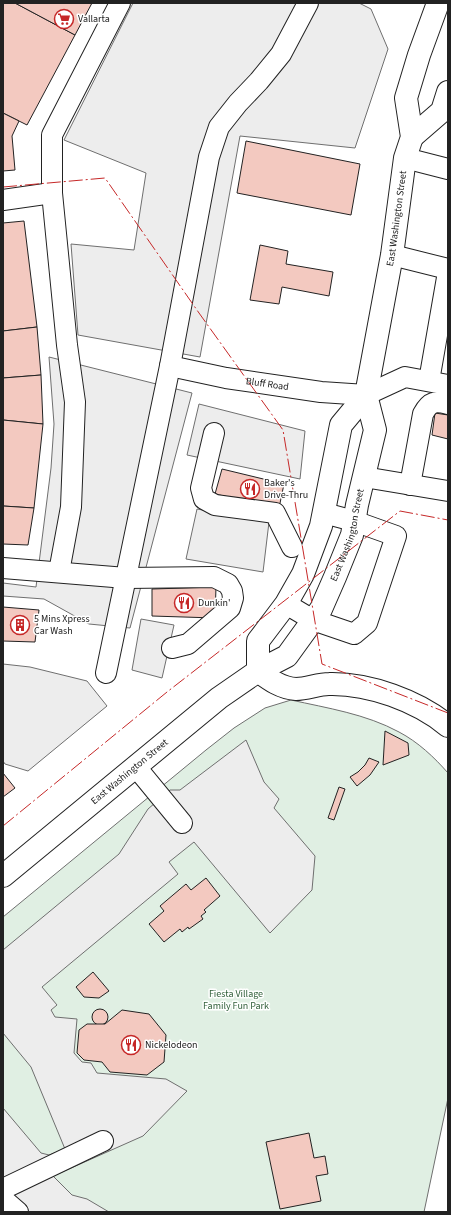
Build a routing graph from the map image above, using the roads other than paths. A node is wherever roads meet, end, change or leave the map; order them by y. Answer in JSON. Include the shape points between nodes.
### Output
{"nodes":[{"id":1,"x":120,"y":3,"type":"edge"},
{"id":2,"x":308,"y":3,"type":"edge"},
{"id":3,"x":438,"y":3,"type":"edge"},
{"id":4,"x":448,"y":92,"type":"edge"},
{"id":5,"x":408,"y":148,"type":"junction"},
{"id":6,"x":448,"y":169,"type":"edge"},
{"id":7,"x":52,"y":193,"type":"junction"},
{"id":8,"x":3,"y":200,"type":"edge"},
{"id":9,"x":392,"y":255,"type":"junction"},
{"id":10,"x":448,"y":270,"type":"edge"},
{"id":11,"x":170,"y":366,"type":"junction"},
{"id":12,"x":428,"y":381,"type":"junction"},
{"id":13,"x":448,"y":385,"type":"edge"},
{"id":14,"x":366,"y":395,"type":"junction"},
{"id":15,"x":448,"y":404,"type":"edge"},
{"id":16,"x":214,"y":433,"type":"dead end"},
{"id":17,"x":364,"y":477,"type":"junction"},
{"id":18,"x":410,"y":485,"type":"junction"},
{"id":19,"x":448,"y":491,"type":"edge"},
{"id":20,"x":324,"y":513,"type":"junction"},
{"id":21,"x":354,"y":521,"type":"junction"},
{"id":22,"x":292,"y":547,"type":"dead end"},
{"id":23,"x":3,"y":568,"type":"edge"},
{"id":24,"x":59,"y":572,"type":"junction"},
{"id":25,"x":126,"y":578,"type":"junction"},
{"id":26,"x":286,"y":604,"type":"junction"},
{"id":27,"x":313,"y":620,"type":"junction"},
{"id":28,"x":172,"y":648,"type":"dead end"},
{"id":29,"x":258,"y":671,"type":"junction"},
{"id":30,"x":106,"y":674,"type":"dead end"},
{"id":31,"x":448,"y":726,"type":"edge"},
{"id":32,"x":136,"y":767,"type":"junction"},
{"id":33,"x":182,"y":823,"type":"dead end"},
{"id":34,"x":3,"y":876,"type":"edge"},
{"id":35,"x":103,"y":1141,"type":"dead end"},
{"id":36,"x":3,"y":1189,"type":"edge"},
{"id":37,"x":3,"y":1199,"type":"edge"},
{"id":38,"x":18,"y":1212,"type":"edge"}],
"edges":[{"from":1,"to":7,"type":"street","via":[[52,135]]},
{"from":2,"to":11,"type":"street","via":[[281,54],[219,127],[209,157]]},
{"from":3,"to":5,"type":"main road","name":"East Washington Street","via":[[406,98]]},
{"from":4,"to":5,"type":"main road","via":[[442,111]]},
{"from":5,"to":6,"type":"street"},
{"from":5,"to":9,"type":"main road","name":"East Washington Street"},
{"from":7,"to":8,"type":"street"},
{"from":7,"to":24,"type":"street","via":[[75,402],[70,508]]},
{"from":9,"to":10,"type":"street"},
{"from":9,"to":14,"type":"main road","name":"East Washington Street"},
{"from":10,"to":12,"type":"street"},
{"from":11,"to":14,"type":"street","name":"Bluff Road","via":[[226,378],[321,392]]},
{"from":11,"to":25,"type":"street"},
{"from":12,"to":13,"type":"street"},
{"from":12,"to":14,"type":"street","via":[[405,377]]},
{"from":14,"to":17,"type":"main road","name":"East Washington Street","via":[[375,430]]},
{"from":14,"to":20,"type":"main road","name":"East Washington Street","via":[[341,425]]},
{"from":15,"to":18,"type":"street","via":[[440,402],[427,407]]},
{"from":16,"to":22,"type":"street","via":[[201,488],[204,499],[215,505],[275,513]]},
{"from":17,"to":18,"type":"street"},
{"from":17,"to":21,"type":"main road","name":"East Washington Street"},
{"from":18,"to":19,"type":"street"},
{"from":20,"to":21,"type":"street"},
{"from":20,"to":26,"type":"main road","name":"East Washington Street","via":[[303,574]]},
{"from":21,"to":27,"type":"main road","name":"East Washington Street","via":[[352,535],[335,577]]},
{"from":21,"to":27,"type":"street","via":[[396,536],[367,623],[354,634]]},
{"from":23,"to":24,"type":"street"},
{"from":24,"to":25,"type":"street"},
{"from":25,"to":28,"type":"street","via":[[214,577],[228,584],[233,598],[230,608],[188,644]]},
{"from":25,"to":30,"type":"street"},
{"from":26,"to":27,"type":"street"},
{"from":26,"to":29,"type":"main road","name":"East Washington Street","via":[[258,641]]},
{"from":27,"to":29,"type":"main road","name":"East Washington Street","via":[[287,656]]},
{"from":29,"to":31,"type":"main road","via":[[274,683],[296,689],[329,684],[361,687],[402,698],[436,716]]},
{"from":29,"to":32,"type":"main road","name":"East Washington Street","via":[[219,698]]},
{"from":32,"to":33,"type":"street"},
{"from":32,"to":34,"type":"main road","name":"East Washington Street"},
{"from":35,"to":36,"type":"street"},
{"from":37,"to":38,"type":"street"}]}
